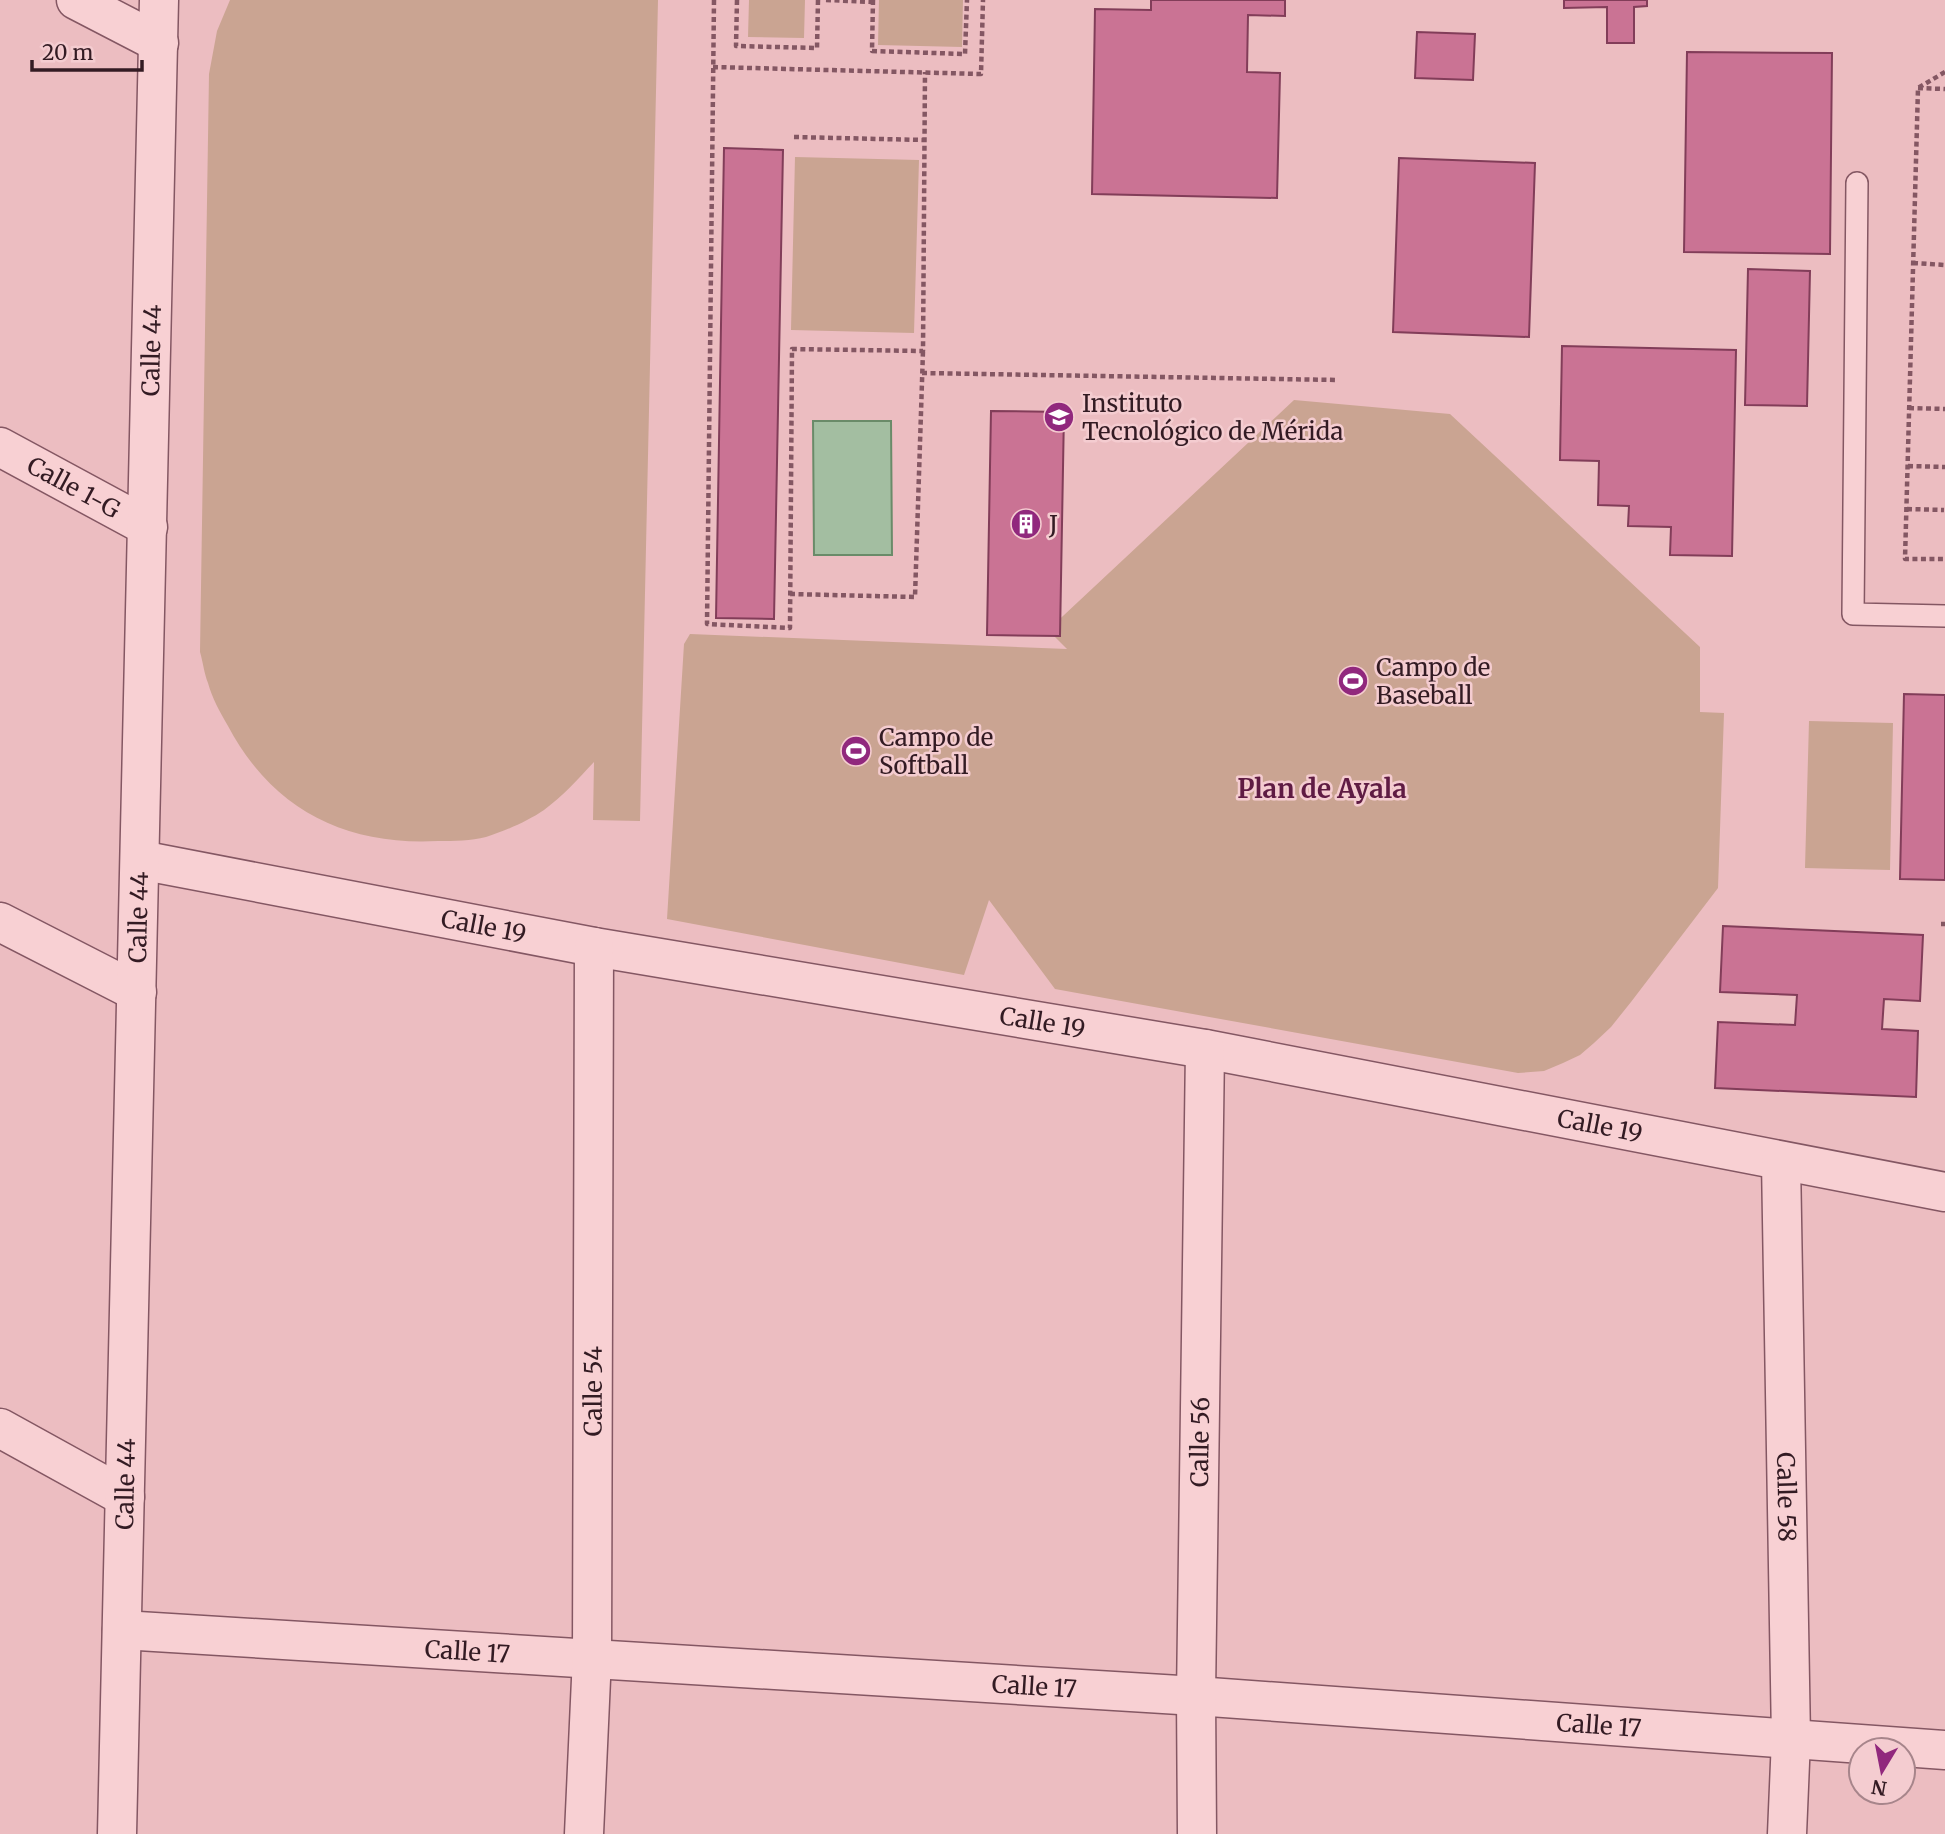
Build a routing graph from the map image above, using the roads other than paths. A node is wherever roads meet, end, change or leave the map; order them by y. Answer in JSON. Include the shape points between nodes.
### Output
{"nodes":[{"id":1,"x":76,"y":0,"type":"edge"},
{"id":2,"x":159,"y":0,"type":"edge"},
{"id":3,"x":159,"y":43,"type":"junction"},
{"id":4,"x":1857,"y":183,"type":"dead end"},
{"id":5,"x":0,"y":447,"type":"edge"},
{"id":6,"x":148,"y":527,"type":"junction"},
{"id":7,"x":1945,"y":616,"type":"edge"},
{"id":8,"x":139,"y":860,"type":"junction"},
{"id":9,"x":0,"y":922,"type":"edge"},
{"id":10,"x":594,"y":947,"type":"junction"},
{"id":11,"x":137,"y":992,"type":"junction"},
{"id":12,"x":1205,"y":1049,"type":"junction"},
{"id":13,"x":1781,"y":1161,"type":"junction"},
{"id":14,"x":1945,"y":1192,"type":"edge"},
{"id":15,"x":0,"y":1428,"type":"edge"},
{"id":16,"x":125,"y":1497,"type":"junction"},
{"id":17,"x":122,"y":1630,"type":"junction"},
{"id":18,"x":592,"y":1657,"type":"junction"},
{"id":19,"x":1196,"y":1696,"type":"junction"},
{"id":20,"x":1791,"y":1739,"type":"junction"},
{"id":21,"x":1945,"y":1750,"type":"edge"},
{"id":22,"x":117,"y":1834,"type":"edge"},
{"id":23,"x":584,"y":1834,"type":"edge"},
{"id":24,"x":1197,"y":1834,"type":"edge"},
{"id":25,"x":1787,"y":1834,"type":"edge"}],
"edges":[{"from":1,"to":3,"type":"street"},
{"from":2,"to":3,"type":"street","name":"Calle 44"},
{"from":3,"to":6,"type":"street","name":"Calle 44"},
{"from":4,"to":7,"type":"lane","via":[[1853,614]]},
{"from":5,"to":6,"type":"street","name":"Calle 1-G"},
{"from":6,"to":8,"type":"street","name":"Calle 44"},
{"from":8,"to":10,"type":"street","name":"Calle 19"},
{"from":8,"to":11,"type":"street","name":"Calle 44"},
{"from":9,"to":11,"type":"street"},
{"from":10,"to":12,"type":"street","name":"Calle 19"},
{"from":10,"to":18,"type":"street","name":"Calle 54"},
{"from":11,"to":16,"type":"street","name":"Calle 44"},
{"from":12,"to":13,"type":"street","name":"Calle 19"},
{"from":12,"to":19,"type":"street","name":"Calle 56"},
{"from":13,"to":14,"type":"street","name":"Calle 19"},
{"from":13,"to":20,"type":"street","name":"Calle 58"},
{"from":15,"to":16,"type":"street"},
{"from":16,"to":17,"type":"street","name":"Calle 44"},
{"from":17,"to":18,"type":"street","name":"Calle 17"},
{"from":17,"to":22,"type":"street","name":"Calle 44"},
{"from":18,"to":19,"type":"street","name":"Calle 17"},
{"from":18,"to":23,"type":"street","name":"Calle 54"},
{"from":19,"to":20,"type":"street","name":"Calle 17"},
{"from":19,"to":24,"type":"street","name":"Calle 56"},
{"from":20,"to":21,"type":"street","name":"Calle 17"},
{"from":20,"to":25,"type":"street","name":"Calle 58"}]}
